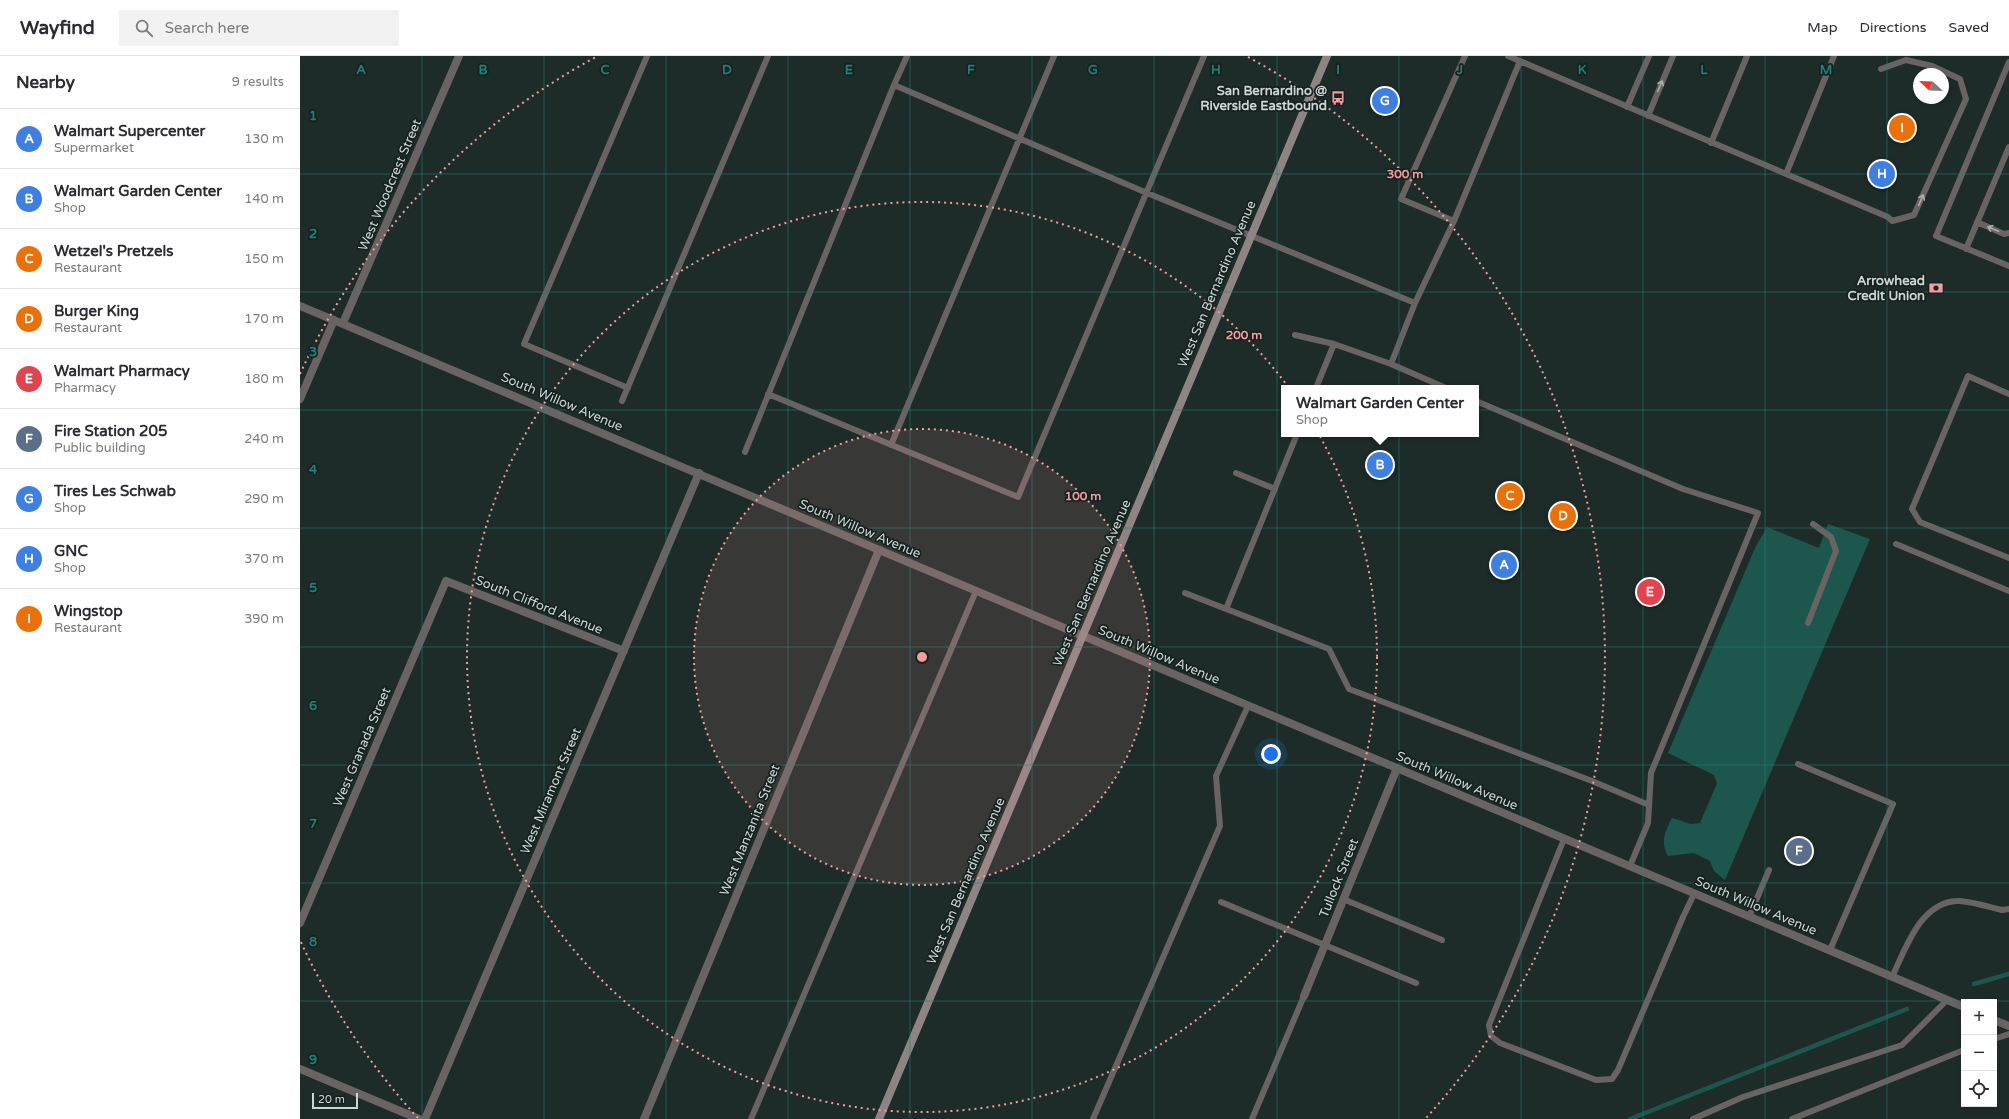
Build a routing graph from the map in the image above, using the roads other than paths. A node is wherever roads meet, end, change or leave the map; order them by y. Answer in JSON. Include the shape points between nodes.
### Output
{"nodes":[{"id":1,"x":459,"y":56,"type":"edge"},
{"id":2,"x":647,"y":56,"type":"edge"},
{"id":3,"x":768,"y":56,"type":"edge"},
{"id":4,"x":907,"y":56,"type":"edge"},
{"id":5,"x":1054,"y":56,"type":"edge"},
{"id":6,"x":1204,"y":56,"type":"edge"},
{"id":7,"x":1327,"y":56,"type":"edge"},
{"id":8,"x":1465,"y":56,"type":"edge"},
{"id":9,"x":1508,"y":56,"type":"edge"},
{"id":10,"x":1649,"y":56,"type":"edge"},
{"id":11,"x":1673,"y":56,"type":"edge"},
{"id":12,"x":1748,"y":56,"type":"edge"},
{"id":13,"x":1834,"y":56,"type":"edge"},
{"id":14,"x":1520,"y":61,"type":"junction"},
{"id":15,"x":2009,"y":62,"type":"edge"},
{"id":16,"x":1881,"y":69,"type":"dead end"},
{"id":17,"x":894,"y":85,"type":"junction"},
{"id":18,"x":1627,"y":107,"type":"junction"},
{"id":19,"x":1648,"y":116,"type":"junction"},
{"id":20,"x":1019,"y":138,"type":"junction"},
{"id":21,"x":1711,"y":143,"type":"junction"},
{"id":22,"x":2009,"y":147,"type":"edge"},
{"id":23,"x":1786,"y":174,"type":"junction"},
{"id":24,"x":1146,"y":194,"type":"junction"},
{"id":25,"x":1454,"y":220,"type":"junction"},
{"id":26,"x":1977,"y":222,"type":"junction"},
{"id":27,"x":2009,"y":233,"type":"edge"},
{"id":28,"x":1251,"y":235,"type":"junction"},
{"id":29,"x":1966,"y":249,"type":"junction"},
{"id":30,"x":2009,"y":266,"type":"edge"},
{"id":31,"x":1415,"y":303,"type":"junction"},
{"id":32,"x":300,"y":306,"type":"edge"},
{"id":33,"x":334,"y":320,"type":"junction"},
{"id":34,"x":343,"y":323,"type":"junction"},
{"id":35,"x":1295,"y":335,"type":"dead end"},
{"id":36,"x":1334,"y":344,"type":"junction"},
{"id":37,"x":1391,"y":364,"type":"junction"},
{"id":38,"x":1317,"y":385,"type":"edge"},
{"id":39,"x":1439,"y":385,"type":"edge"},
{"id":40,"x":628,"y":388,"type":"junction"},
{"id":41,"x":768,"y":394,"type":"junction"},
{"id":42,"x":2009,"y":394,"type":"edge"},
{"id":43,"x":300,"y":399,"type":"edge"},
{"id":44,"x":622,"y":401,"type":"dead end"},
{"id":45,"x":1479,"y":402,"type":"edge"},
{"id":46,"x":1296,"y":437,"type":"edge"},
{"id":47,"x":891,"y":445,"type":"junction"},
{"id":48,"x":745,"y":452,"type":"dead end"},
{"id":49,"x":699,"y":473,"type":"junction"},
{"id":50,"x":1236,"y":473,"type":"dead end"},
{"id":51,"x":1275,"y":489,"type":"junction"},
{"id":52,"x":1813,"y":524,"type":"dead end"},
{"id":53,"x":1896,"y":544,"type":"dead end"},
{"id":54,"x":879,"y":550,"type":"junction"},
{"id":55,"x":2009,"y":558,"type":"edge"},
{"id":56,"x":446,"y":581,"type":"joint"},
{"id":57,"x":976,"y":591,"type":"junction"},
{"id":58,"x":2009,"y":591,"type":"edge"},
{"id":59,"x":1185,"y":593,"type":"dead end"},
{"id":60,"x":1226,"y":609,"type":"junction"},
{"id":61,"x":1808,"y":623,"type":"dead end"},
{"id":62,"x":1083,"y":636,"type":"junction"},
{"id":63,"x":624,"y":651,"type":"junction"},
{"id":64,"x":1248,"y":706,"type":"junction"},
{"id":65,"x":1798,"y":764,"type":"dead end"},
{"id":66,"x":1397,"y":768,"type":"junction"},
{"id":67,"x":1649,"y":805,"type":"junction"},
{"id":68,"x":1564,"y":839,"type":"junction"},
{"id":69,"x":1630,"y":866,"type":"junction"},
{"id":70,"x":1769,"y":870,"type":"dead end"},
{"id":71,"x":1694,"y":894,"type":"junction"},
{"id":72,"x":1343,"y":899,"type":"junction"},
{"id":73,"x":1221,"y":902,"type":"dead end"},
{"id":74,"x":2009,"y":909,"type":"edge"},
{"id":75,"x":1749,"y":917,"type":"junction"},
{"id":76,"x":300,"y":923,"type":"edge"},
{"id":77,"x":1442,"y":940,"type":"dead end"},
{"id":78,"x":1324,"y":946,"type":"junction"},
{"id":79,"x":1830,"y":950,"type":"junction"},
{"id":80,"x":1892,"y":977,"type":"junction"},
{"id":81,"x":1416,"y":983,"type":"dead end"},
{"id":82,"x":1304,"y":996,"type":"joint"},
{"id":83,"x":1947,"y":1000,"type":"junction"},
{"id":84,"x":1961,"y":1006,"type":"edge"},
{"id":85,"x":1997,"y":1021,"type":"edge"},
{"id":86,"x":2009,"y":1026,"type":"edge"},
{"id":87,"x":2009,"y":1034,"type":"edge"},
{"id":88,"x":1997,"y":1038,"type":"edge"},
{"id":89,"x":1961,"y":1051,"type":"edge"},
{"id":90,"x":300,"y":1069,"type":"edge"},
{"id":91,"x":419,"y":1119,"type":"edge"},
{"id":92,"x":425,"y":1119,"type":"edge"},
{"id":93,"x":644,"y":1119,"type":"edge"},
{"id":94,"x":751,"y":1119,"type":"edge"},
{"id":95,"x":879,"y":1119,"type":"edge"},
{"id":96,"x":1093,"y":1119,"type":"edge"},
{"id":97,"x":1252,"y":1119,"type":"edge"},
{"id":98,"x":1693,"y":1119,"type":"edge"},
{"id":99,"x":1792,"y":1119,"type":"edge"}],
"edges":[{"from":1,"to":34,"type":"street","name":"West Woodcrest Street"},
{"from":2,"to":40,"type":"lane","via":[[524,344]]},
{"from":3,"to":40,"type":"lane"},
{"from":4,"to":17,"type":"lane"},
{"from":5,"to":20,"type":"lane"},
{"from":6,"to":24,"type":"lane"},
{"from":7,"to":28,"type":"main road","name":"West San Bernardino Avenue"},
{"from":8,"to":25,"type":"lane","via":[[1401,199]]},
{"from":9,"to":14,"type":"lane"},
{"from":10,"to":18,"type":"lane"},
{"from":19,"to":11,"type":"lane","one_way":true},
{"from":12,"to":21,"type":"lane"},
{"from":13,"to":23,"type":"lane"},
{"from":14,"to":18,"type":"lane"},
{"from":14,"to":25,"type":"lane"},
{"from":15,"to":29,"type":"lane","via":[[1936,236]]},
{"from":23,"to":16,"type":"lane","one_way":true,"via":[[1888,217],[1892,221],[1914,215],[1966,99],[1960,79],[1932,66],[1906,60]]},
{"from":17,"to":20,"type":"lane"},
{"from":17,"to":41,"type":"lane"},
{"from":18,"to":19,"type":"lane"},
{"from":19,"to":21,"type":"lane"},
{"from":20,"to":24,"type":"lane"},
{"from":20,"to":47,"type":"lane"},
{"from":21,"to":23,"type":"lane"},
{"from":22,"to":26,"type":"lane"},
{"from":24,"to":28,"type":"lane"},
{"from":24,"to":47,"type":"lane","via":[[1018,497]]},
{"from":25,"to":31,"type":"lane"},
{"from":27,"to":26,"type":"lane","one_way":true,"via":[[2004,234]]},
{"from":26,"to":29,"type":"lane"},
{"from":28,"to":31,"type":"lane"},
{"from":28,"to":62,"type":"main road","name":"West San Bernardino Avenue"},
{"from":29,"to":30,"type":"lane"},
{"from":31,"to":37,"type":"lane"},
{"from":32,"to":33,"type":"street","name":"South Willow Avenue"},
{"from":33,"to":34,"type":"street","name":"South Willow Avenue"},
{"from":33,"to":43,"type":"street"},
{"from":34,"to":49,"type":"street","name":"South Willow Avenue"},
{"from":35,"to":36,"type":"lane"},
{"from":36,"to":37,"type":"lane"},
{"from":36,"to":38,"type":"lane"},
{"from":37,"to":39,"type":"lane"},
{"from":40,"to":44,"type":"lane"},
{"from":41,"to":47,"type":"lane"},
{"from":41,"to":48,"type":"lane"},
{"from":42,"to":55,"type":"lane","via":[[1968,376],[1912,509],[1920,522]]},
{"from":45,"to":67,"type":"lane","via":[[1683,489],[1758,513],[1651,773]]},
{"from":46,"to":51,"type":"lane"},
{"from":49,"to":54,"type":"street","name":"South Willow Avenue"},
{"from":49,"to":63,"type":"street","name":"West Miramont Street"},
{"from":50,"to":51,"type":"lane"},
{"from":51,"to":60,"type":"lane"},
{"from":52,"to":61,"type":"lane","via":[[1831,537],[1836,551]]},
{"from":53,"to":58,"type":"lane"},
{"from":54,"to":57,"type":"street","name":"South Willow Avenue"},
{"from":54,"to":93,"type":"street","name":"West Manzanita Street"},
{"from":56,"to":63,"type":"street","name":"South Clifford Avenue"},
{"from":56,"to":76,"type":"street","name":"West Granada Street"},
{"from":57,"to":62,"type":"street","name":"South Willow Avenue"},
{"from":57,"to":94,"type":"lane"},
{"from":59,"to":60,"type":"lane"},
{"from":60,"to":67,"type":"lane","via":[[1329,650],[1349,689]]},
{"from":62,"to":64,"type":"street","name":"South Willow Avenue"},
{"from":62,"to":95,"type":"main road","name":"West San Bernardino Avenue"},
{"from":63,"to":92,"type":"street","name":"West Miramont Street"},
{"from":64,"to":66,"type":"street","name":"South Willow Avenue"},
{"from":64,"to":96,"type":"lane","via":[[1216,776],[1220,826]]},
{"from":65,"to":79,"type":"lane","via":[[1893,804]]},
{"from":66,"to":68,"type":"street","name":"South Willow Avenue"},
{"from":66,"to":72,"type":"street","name":"Tullock Street"},
{"from":67,"to":69,"type":"lane","via":[[1648,823]]},
{"from":68,"to":69,"type":"street","name":"South Willow Avenue"},
{"from":68,"to":71,"type":"lane","via":[[1489,1025],[1491,1036],[1500,1043],[1596,1080],[1612,1079]]},
{"from":69,"to":71,"type":"street","name":"South Willow Avenue"},
{"from":70,"to":75,"type":"lane"},
{"from":71,"to":75,"type":"street","name":"South Willow Avenue"},
{"from":72,"to":77,"type":"lane"},
{"from":72,"to":78,"type":"street","name":"Tullock Street"},
{"from":73,"to":78,"type":"lane"},
{"from":74,"to":80,"type":"lane","via":[[2002,910],[1960,901],[1942,904],[1921,921]]},
{"from":75,"to":79,"type":"street","name":"South Willow Avenue"},
{"from":78,"to":81,"type":"lane"},
{"from":78,"to":82,"type":"street","name":"Tullock Street"},
{"from":79,"to":80,"type":"street","name":"South Willow Avenue"},
{"from":80,"to":83,"type":"street","name":"South Willow Avenue"},
{"from":82,"to":97,"type":"lane"},
{"from":83,"to":84,"type":"street","name":"South Willow Avenue"},
{"from":83,"to":98,"type":"lane","via":[[1902,1045],[1743,1097]]},
{"from":85,"to":86,"type":"street"},
{"from":87,"to":88,"type":"lane"},
{"from":89,"to":99,"type":"lane"},
{"from":90,"to":91,"type":"street"}]}
